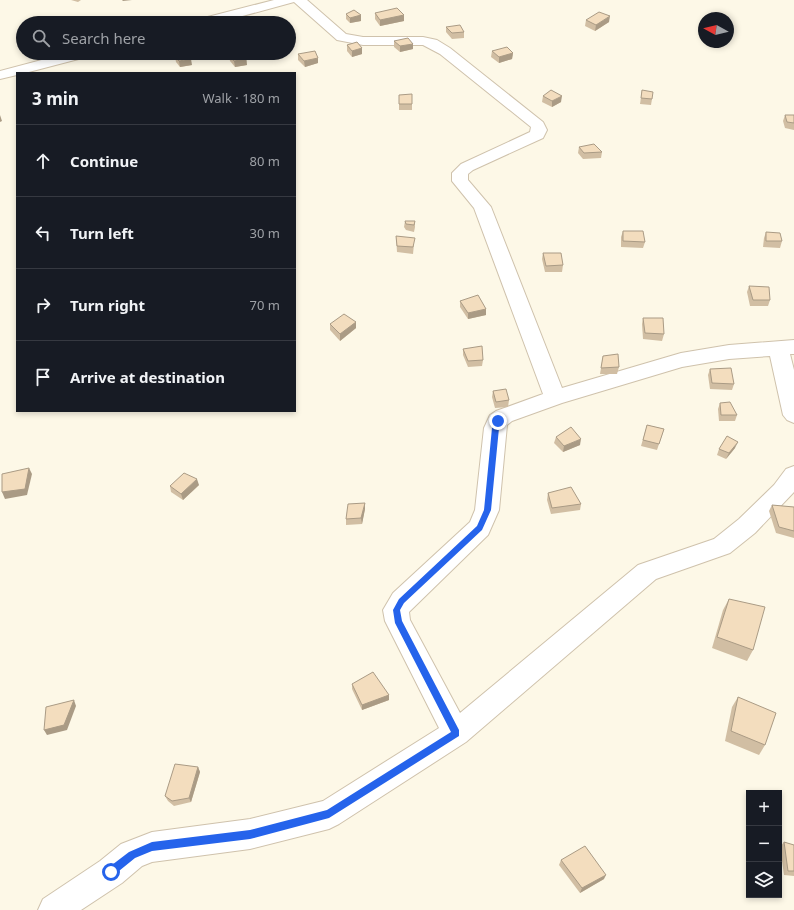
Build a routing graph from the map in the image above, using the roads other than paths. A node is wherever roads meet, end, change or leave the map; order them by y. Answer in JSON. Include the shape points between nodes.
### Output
{"nodes":[{"id":1,"x":289,"y":0,"type":"edge"},
{"id":2,"x":298,"y":0,"type":"edge"},
{"id":3,"x":228,"y":16,"type":"edge"},
{"id":4,"x":58,"y":60,"type":"edge"},
{"id":5,"x":0,"y":75,"type":"edge"},
{"id":6,"x":786,"y":348,"type":"edge"},
{"id":7,"x":555,"y":398,"type":"junction"},
{"id":8,"x":794,"y":415,"type":"edge"},
{"id":9,"x":794,"y":475,"type":"edge"},
{"id":10,"x":456,"y":733,"type":"junction"},
{"id":11,"x":54,"y":910,"type":"edge"}],
"edges":[{"from":1,"to":3,"type":"street"},
{"from":2,"to":7,"type":"street","via":[[342,37],[363,41],[412,40],[432,43],[445,50],[538,125],[537,135],[467,167],[460,173],[460,181],[482,207]]},
{"from":4,"to":5,"type":"street"},
{"from":6,"to":7,"type":"street","via":[[729,352],[681,360]]},
{"from":6,"to":8,"type":"street"},
{"from":7,"to":10,"type":"street","via":[[504,416],[498,421],[495,428],[487,510],[480,528],[402,601],[396,610],[398,621]]},
{"from":9,"to":10,"type":"street","via":[[782,491],[747,526],[722,546],[647,572]]},
{"from":10,"to":11,"type":"street","via":[[329,814],[250,834],[152,847],[132,855]]}]}
